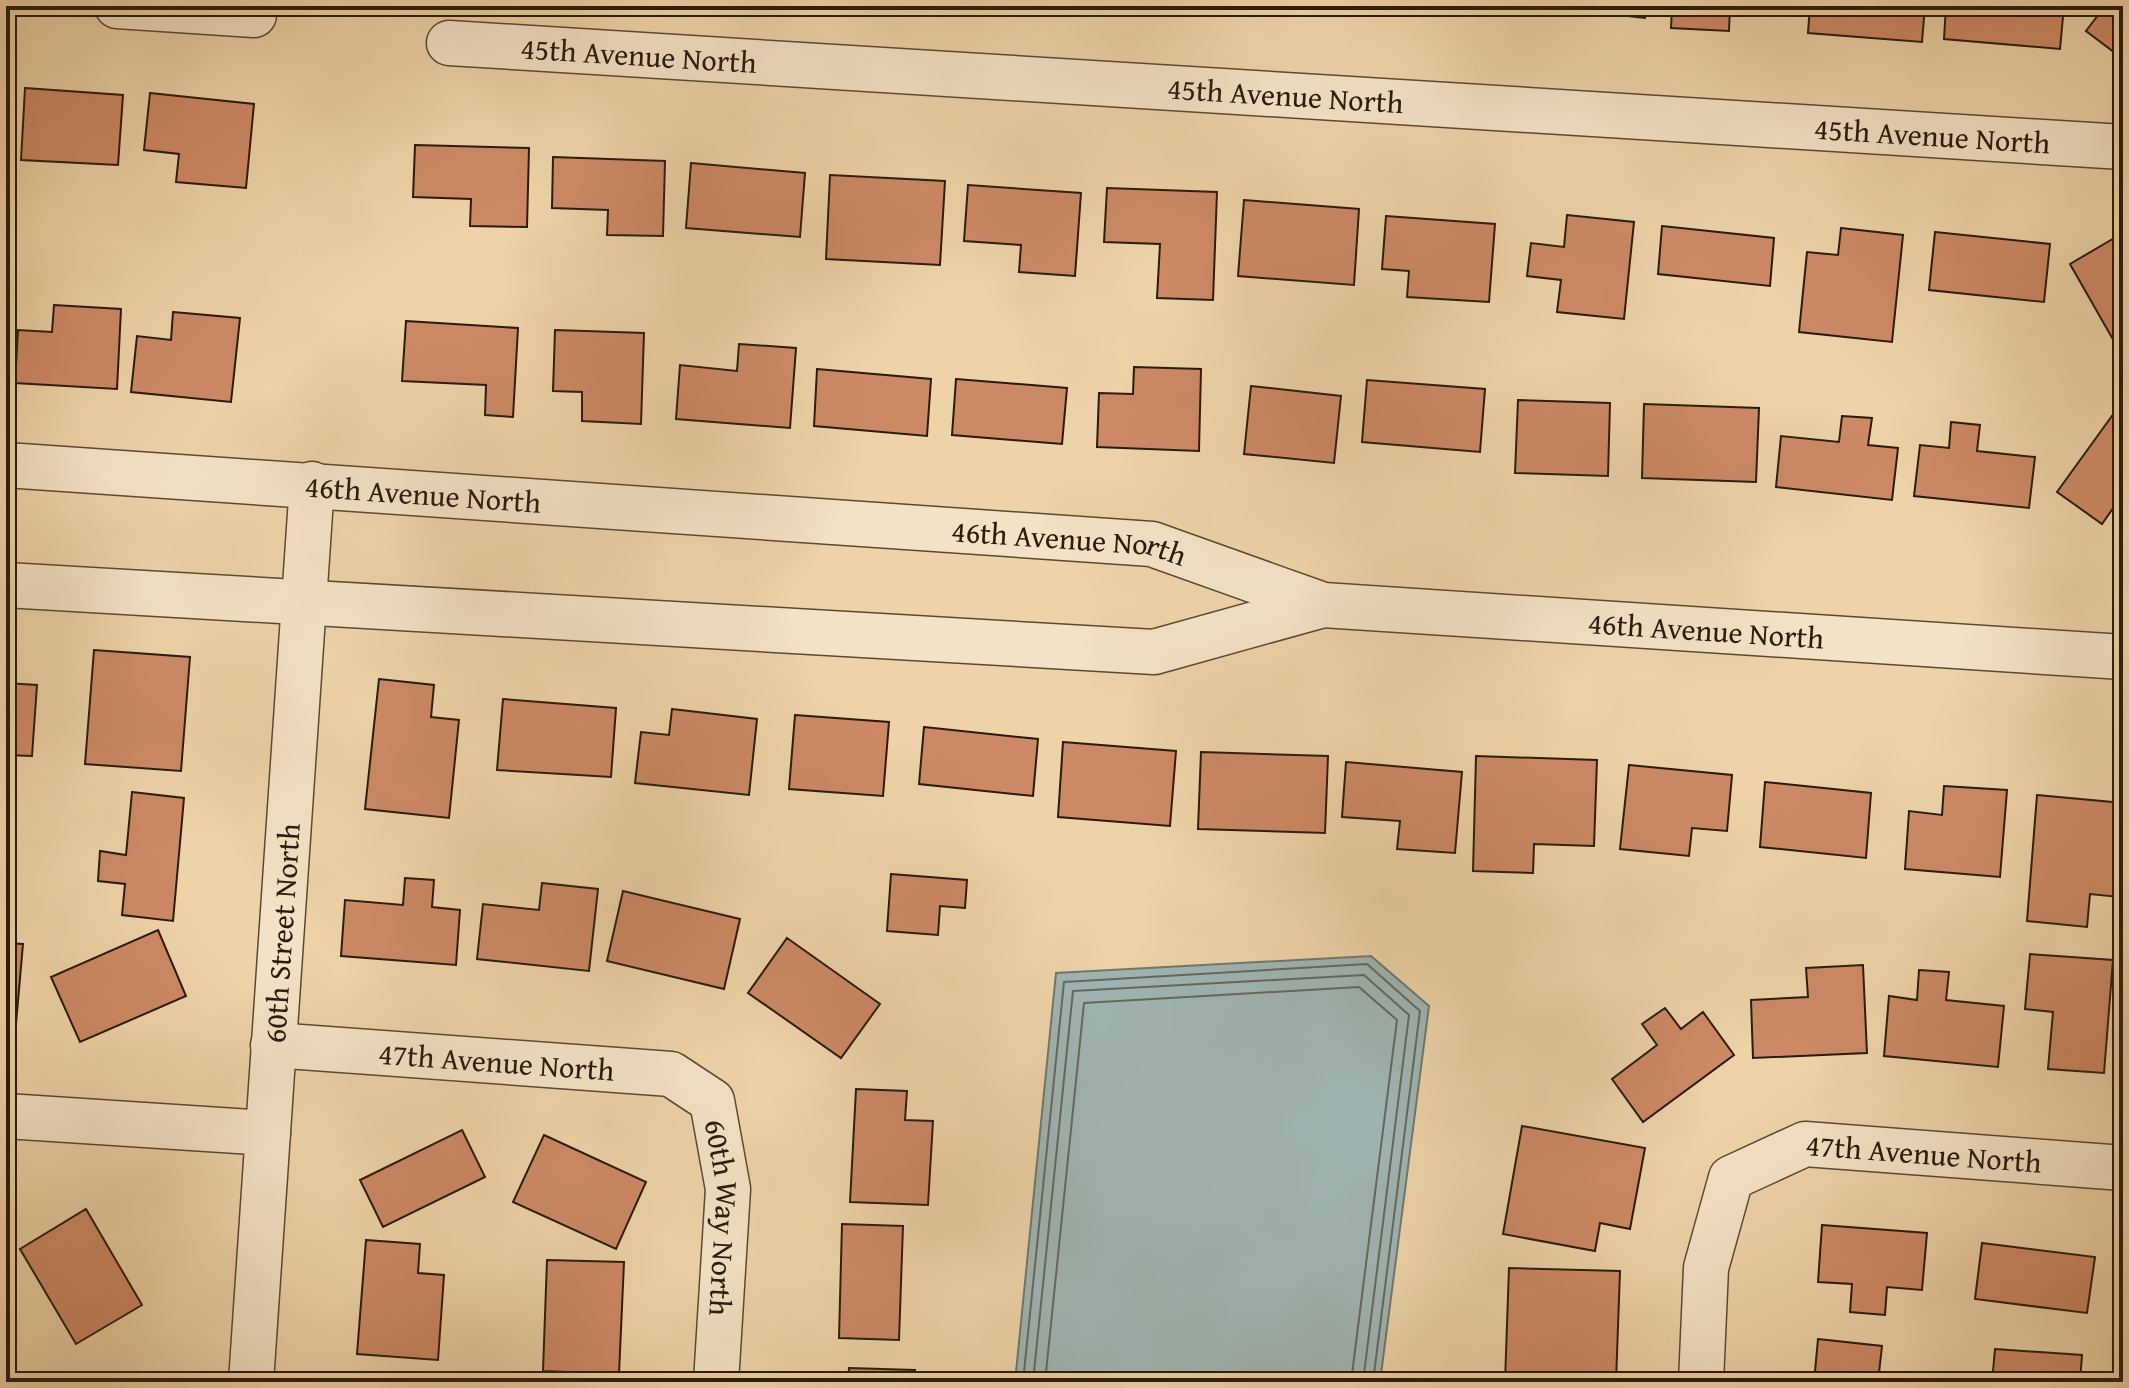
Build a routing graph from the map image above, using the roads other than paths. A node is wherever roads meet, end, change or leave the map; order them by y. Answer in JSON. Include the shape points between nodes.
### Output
{"nodes":[{"id":1,"x":117,"y":6,"type":"edge"},
{"id":2,"x":254,"y":15,"type":"dead end"},
{"id":3,"x":449,"y":43,"type":"dead end"},
{"id":4,"x":2123,"y":147,"type":"edge"},
{"id":5,"x":6,"y":465,"type":"edge"},
{"id":6,"x":312,"y":484,"type":"junction"},
{"id":7,"x":6,"y":585,"type":"edge"},
{"id":8,"x":304,"y":603,"type":"junction"},
{"id":9,"x":1323,"y":605,"type":"junction"},
{"id":10,"x":2123,"y":657,"type":"edge"},
{"id":11,"x":273,"y":1045,"type":"junction"},
{"id":12,"x":712,"y":1101,"type":"joint"},
{"id":13,"x":6,"y":1116,"type":"edge"},
{"id":14,"x":268,"y":1133,"type":"junction"},
{"id":15,"x":2123,"y":1168,"type":"edge"},
{"id":16,"x":251,"y":1382,"type":"edge"},
{"id":17,"x":716,"y":1382,"type":"edge"},
{"id":18,"x":1701,"y":1382,"type":"edge"}],
"edges":[{"from":1,"to":2,"type":"street"},
{"from":3,"to":4,"type":"street","name":"45th Avenue North"},
{"from":5,"to":6,"type":"street","name":"46th Avenue North"},
{"from":6,"to":8,"type":"street","name":"60th Street North"},
{"from":6,"to":9,"type":"street","name":"46th Avenue North","via":[[1152,544]]},
{"from":7,"to":8,"type":"street"},
{"from":8,"to":9,"type":"street","via":[[1154,652]]},
{"from":8,"to":11,"type":"street","name":"60th Street North"},
{"from":9,"to":10,"type":"street","name":"46th Avenue North"},
{"from":11,"to":12,"type":"street","name":"47th Avenue North","via":[[671,1074]]},
{"from":11,"to":14,"type":"street","name":"60th Street North"},
{"from":12,"to":17,"type":"street","name":"60th Way North","via":[[728,1189]]},
{"from":13,"to":14,"type":"street"},
{"from":14,"to":16,"type":"street","name":"60th Street North"},
{"from":15,"to":18,"type":"street","name":"47th Avenue North","via":[[1805,1144],[1731,1178],[1706,1268]]}]}
